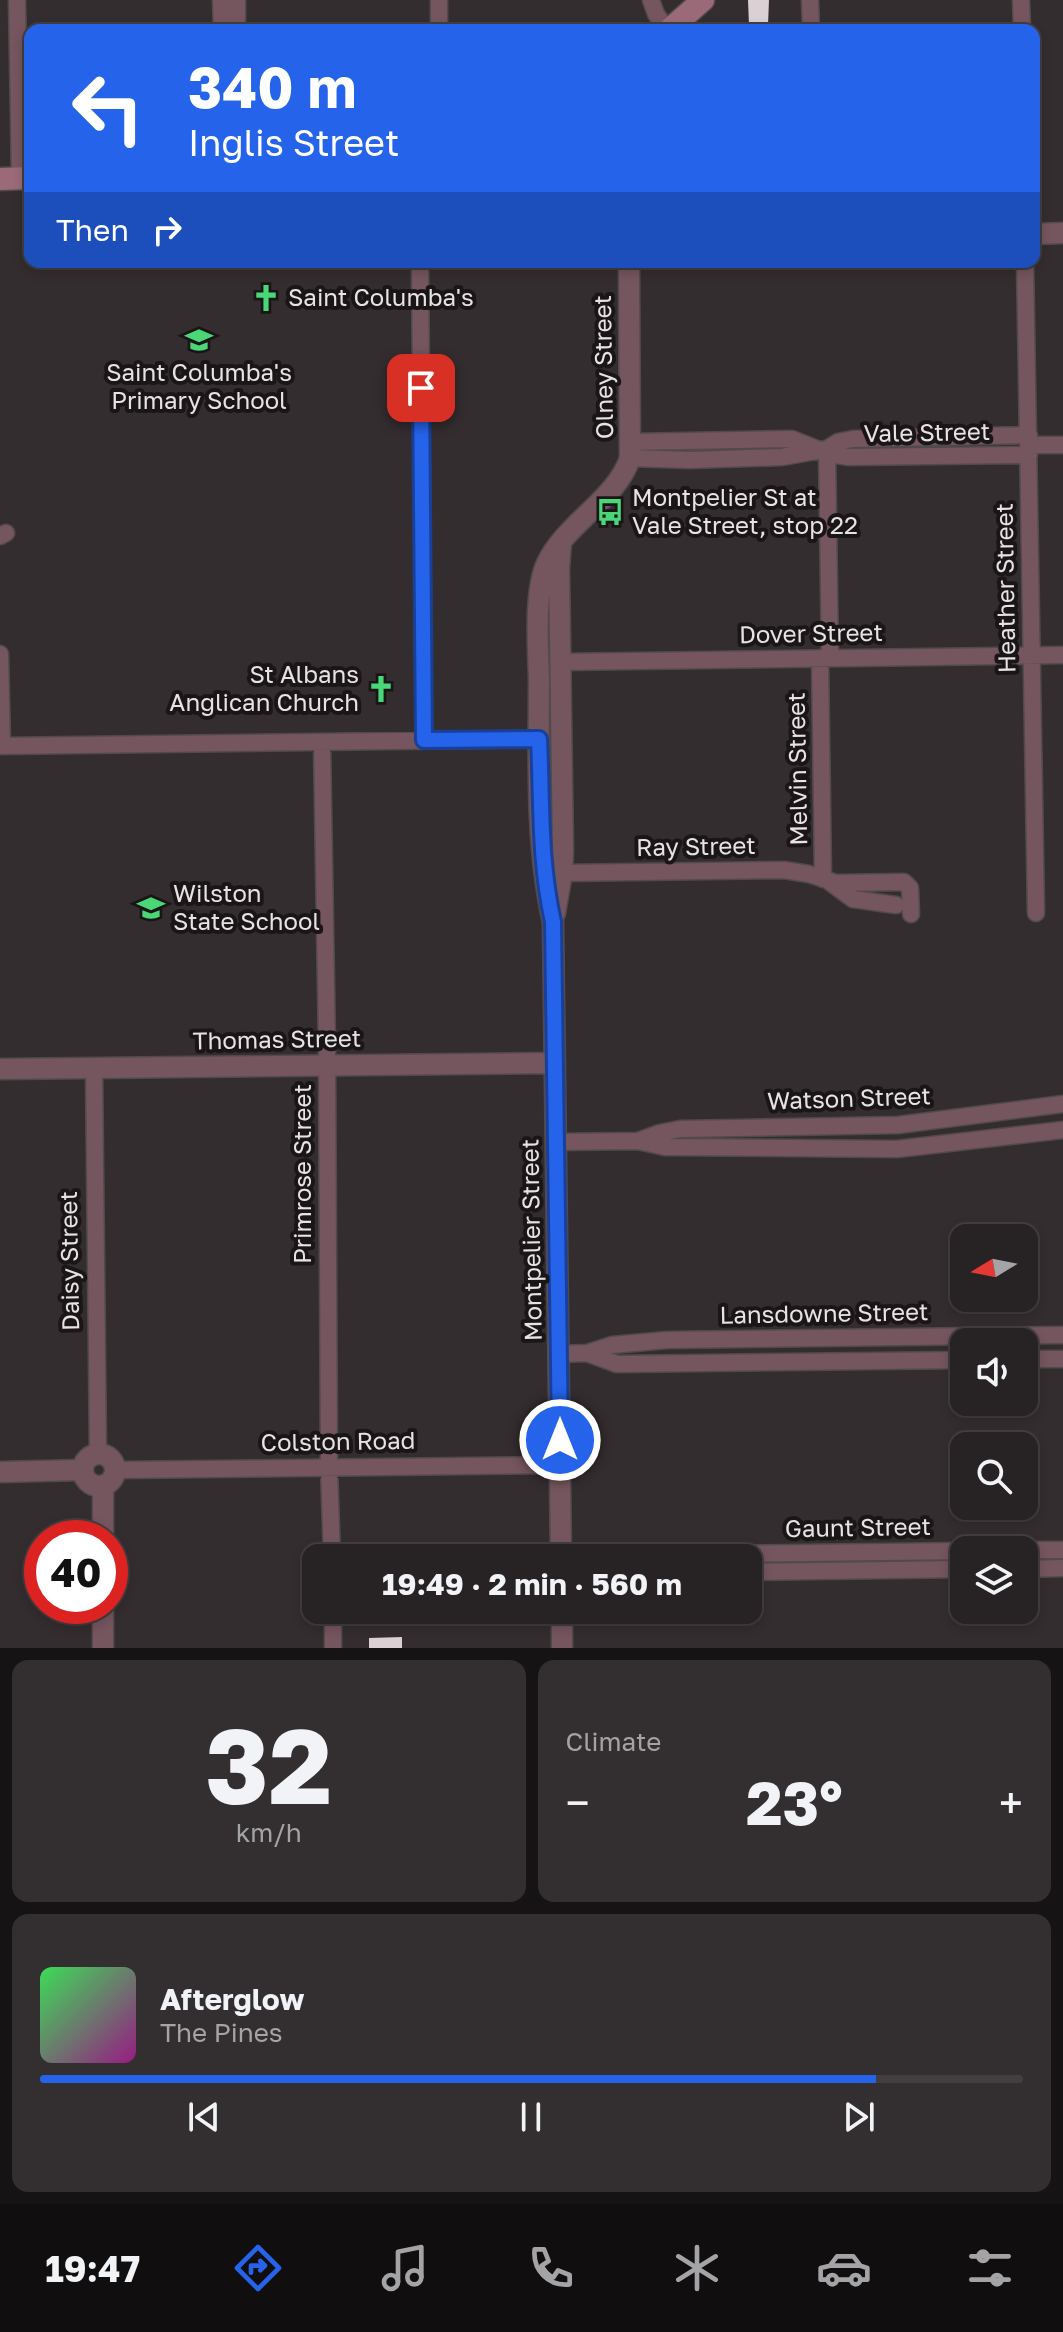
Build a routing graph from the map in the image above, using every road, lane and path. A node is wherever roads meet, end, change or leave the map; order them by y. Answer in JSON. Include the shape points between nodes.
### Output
{"nodes":[{"id":1,"x":17,"y":0,"type":"edge"},
{"id":2,"x":221,"y":0,"type":"edge"},
{"id":3,"x":237,"y":0,"type":"edge"},
{"id":4,"x":439,"y":0,"type":"edge"},
{"id":5,"x":651,"y":0,"type":"edge"},
{"id":6,"x":703,"y":0,"type":"edge"},
{"id":7,"x":810,"y":0,"type":"edge"},
{"id":8,"x":1021,"y":0,"type":"edge"},
{"id":9,"x":222,"y":24,"type":"edge"},
{"id":10,"x":237,"y":24,"type":"edge"},
{"id":11,"x":439,"y":24,"type":"edge"},
{"id":12,"x":664,"y":24,"type":"edge"},
{"id":13,"x":675,"y":24,"type":"edge"},
{"id":14,"x":811,"y":24,"type":"edge"},
{"id":15,"x":1022,"y":24,"type":"edge"},
{"id":16,"x":24,"y":55,"type":"edge"},
{"id":17,"x":17,"y":178,"type":"edge"},
{"id":18,"x":1063,"y":233,"type":"edge"},
{"id":19,"x":1040,"y":234,"type":"edge"},
{"id":20,"x":420,"y":268,"type":"edge"},
{"id":21,"x":629,"y":268,"type":"edge"},
{"id":22,"x":1025,"y":268,"type":"edge"},
{"id":23,"x":1029,"y":445,"type":"junction"},
{"id":24,"x":1063,"y":445,"type":"edge"},
{"id":25,"x":822,"y":449,"type":"junction"},
{"id":26,"x":631,"y":450,"type":"junction"},
{"id":27,"x":561,"y":542,"type":"junction"},
{"id":28,"x":0,"y":654,"type":"edge"},
{"id":29,"x":1063,"y":655,"type":"edge"},
{"id":30,"x":1030,"y":656,"type":"junction"},
{"id":31,"x":825,"y":658,"type":"junction"},
{"id":32,"x":560,"y":662,"type":"junction"},
{"id":33,"x":539,"y":739,"type":"junction"},
{"id":34,"x":424,"y":740,"type":"junction"},
{"id":35,"x":322,"y":743,"type":"junction"},
{"id":36,"x":1,"y":746,"type":"edge"},
{"id":37,"x":562,"y":873,"type":"junction"},
{"id":38,"x":826,"y":880,"type":"junction"},
{"id":39,"x":896,"y":905,"type":"dead end"},
{"id":40,"x":1036,"y":913,"type":"dead end"},
{"id":41,"x":911,"y":914,"type":"dead end"},
{"id":42,"x":553,"y":922,"type":"junction"},
{"id":43,"x":555,"y":1063,"type":"junction"},
{"id":44,"x":327,"y":1065,"type":"junction"},
{"id":45,"x":94,"y":1068,"type":"junction"},
{"id":46,"x":0,"y":1069,"type":"edge"},
{"id":47,"x":1063,"y":1104,"type":"edge"},
{"id":48,"x":1063,"y":1130,"type":"edge"},
{"id":49,"x":638,"y":1141,"type":"junction"},
{"id":50,"x":556,"y":1142,"type":"junction"},
{"id":51,"x":1063,"y":1335,"type":"edge"},
{"id":52,"x":587,"y":1353,"type":"junction"},
{"id":53,"x":559,"y":1354,"type":"junction"},
{"id":54,"x":1038,"y":1359,"type":"edge"},
{"id":55,"x":1063,"y":1359,"type":"edge"},
{"id":56,"x":950,"y":1360,"type":"edge"},
{"id":57,"x":98,"y":1454,"type":"junction"},
{"id":58,"x":560,"y":1465,"type":"junction"},
{"id":59,"x":329,"y":1468,"type":"junction"},
{"id":60,"x":83,"y":1470,"type":"junction"},
{"id":61,"x":0,"y":1472,"type":"edge"},
{"id":62,"x":109,"y":1478,"type":"junction"},
{"id":63,"x":105,"y":1520,"type":"edge"},
{"id":64,"x":332,"y":1544,"type":"edge"},
{"id":65,"x":561,"y":1544,"type":"edge"},
{"id":66,"x":1038,"y":1550,"type":"edge"},
{"id":67,"x":1063,"y":1550,"type":"edge"},
{"id":68,"x":950,"y":1551,"type":"edge"},
{"id":69,"x":762,"y":1554,"type":"edge"},
{"id":70,"x":1063,"y":1568,"type":"edge"},
{"id":71,"x":950,"y":1569,"type":"edge"},
{"id":72,"x":1038,"y":1569,"type":"edge"},
{"id":73,"x":762,"y":1572,"type":"edge"},
{"id":74,"x":103,"y":1624,"type":"edge"},
{"id":75,"x":333,"y":1624,"type":"edge"},
{"id":76,"x":562,"y":1624,"type":"edge"},
{"id":77,"x":103,"y":1648,"type":"edge"},
{"id":78,"x":333,"y":1648,"type":"edge"},
{"id":79,"x":562,"y":1648,"type":"edge"}],
"edges":[{"from":1,"to":16,"type":"street"},
{"from":2,"to":9,"type":"street"},
{"from":3,"to":10,"type":"street"},
{"from":4,"to":11,"type":"street"},
{"from":5,"to":12,"type":"street"},
{"from":6,"to":13,"type":"main road"},
{"from":7,"to":14,"type":"street"},
{"from":8,"to":15,"type":"street"},
{"from":16,"to":17,"type":"street"},
{"from":18,"to":19,"type":"street"},
{"from":20,"to":34,"type":"street"},
{"from":21,"to":26,"type":"street","name":"Olney Street"},
{"from":22,"to":23,"type":"street","name":"Heather Street"},
{"from":23,"to":24,"type":"street","name":"Vale Street"},
{"from":23,"to":25,"type":"street","name":"Vale Street","via":[[848,457]]},
{"from":23,"to":30,"type":"street","name":"Heather Street"},
{"from":25,"to":26,"type":"street","name":"Vale Street","via":[[792,439]]},
{"from":25,"to":31,"type":"street","name":"Melvin Street"},
{"from":26,"to":27,"type":"street","name":"Olney Street","via":[[620,479]]},
{"from":27,"to":32,"type":"street","name":"Montpelier Street"},
{"from":27,"to":33,"type":"street","name":"Montpelier Street","via":[[541,585]]},
{"from":28,"to":36,"type":"street"},
{"from":29,"to":30,"type":"street","name":"Dover Street"},
{"from":30,"to":31,"type":"street","name":"Dover Street"},
{"from":30,"to":40,"type":"street","name":"Heather Street"},
{"from":31,"to":32,"type":"street","name":"Dover Street"},
{"from":31,"to":38,"type":"street","name":"Melvin Street"},
{"from":32,"to":37,"type":"street","name":"Montpelier Street"},
{"from":33,"to":34,"type":"street"},
{"from":33,"to":42,"type":"street","name":"Montpelier Street","via":[[542,861]]},
{"from":34,"to":35,"type":"street"},
{"from":35,"to":36,"type":"street"},
{"from":35,"to":44,"type":"street","name":"Primrose Street"},
{"from":37,"to":38,"type":"street","name":"Ray Street","via":[[784,870]]},
{"from":37,"to":42,"type":"street","name":"Montpelier Street"},
{"from":38,"to":39,"type":"street","name":"Ray Street","via":[[853,899]]},
{"from":38,"to":41,"type":"street","name":"Ray Street","via":[[906,883]]},
{"from":42,"to":43,"type":"street","name":"Montpelier Street"},
{"from":43,"to":44,"type":"street","name":"Thomas Street"},
{"from":43,"to":50,"type":"street","name":"Montpelier Street"},
{"from":44,"to":45,"type":"street","name":"Thomas Street"},
{"from":44,"to":59,"type":"street","name":"Primrose Street"},
{"from":45,"to":46,"type":"street","name":"Thomas Street"},
{"from":45,"to":57,"type":"street","name":"Daisy Street"},
{"from":47,"to":49,"type":"street","name":"Watson Street","via":[[898,1125],[680,1129]]},
{"from":48,"to":49,"type":"street","name":"Watson Street","via":[[897,1149],[665,1147]]},
{"from":49,"to":50,"type":"street","name":"Watson Street"},
{"from":50,"to":53,"type":"street","name":"Montpelier Street"},
{"from":51,"to":52,"type":"street","name":"Lansdowne Street","via":[[667,1340]]},
{"from":52,"to":53,"type":"street","name":"Lansdowne Street"},
{"from":52,"to":56,"type":"street","name":"Lansdowne Street","via":[[617,1364]]},
{"from":53,"to":58,"type":"street","name":"Montpelier Street"},
{"from":54,"to":55,"type":"street"},
{"from":57,"to":60,"type":"street"},
{"from":57,"to":62,"type":"street","via":[[110,1458]]},
{"from":58,"to":59,"type":"street","name":"Colston Road"},
{"from":58,"to":65,"type":"street","name":"Montpelier Street"},
{"from":59,"to":62,"type":"street","name":"Colston Road"},
{"from":59,"to":64,"type":"street","name":"Primrose Street"},
{"from":60,"to":61,"type":"street"},
{"from":60,"to":62,"type":"street","via":[[92,1484]]},
{"from":62,"to":63,"type":"street"},
{"from":66,"to":67,"type":"street"},
{"from":68,"to":69,"type":"street","name":"Gaunt Street"},
{"from":70,"to":72,"type":"street"},
{"from":71,"to":73,"type":"street","name":"Gaunt Street"},
{"from":74,"to":77,"type":"street"},
{"from":75,"to":78,"type":"street"},
{"from":76,"to":79,"type":"street"}]}
